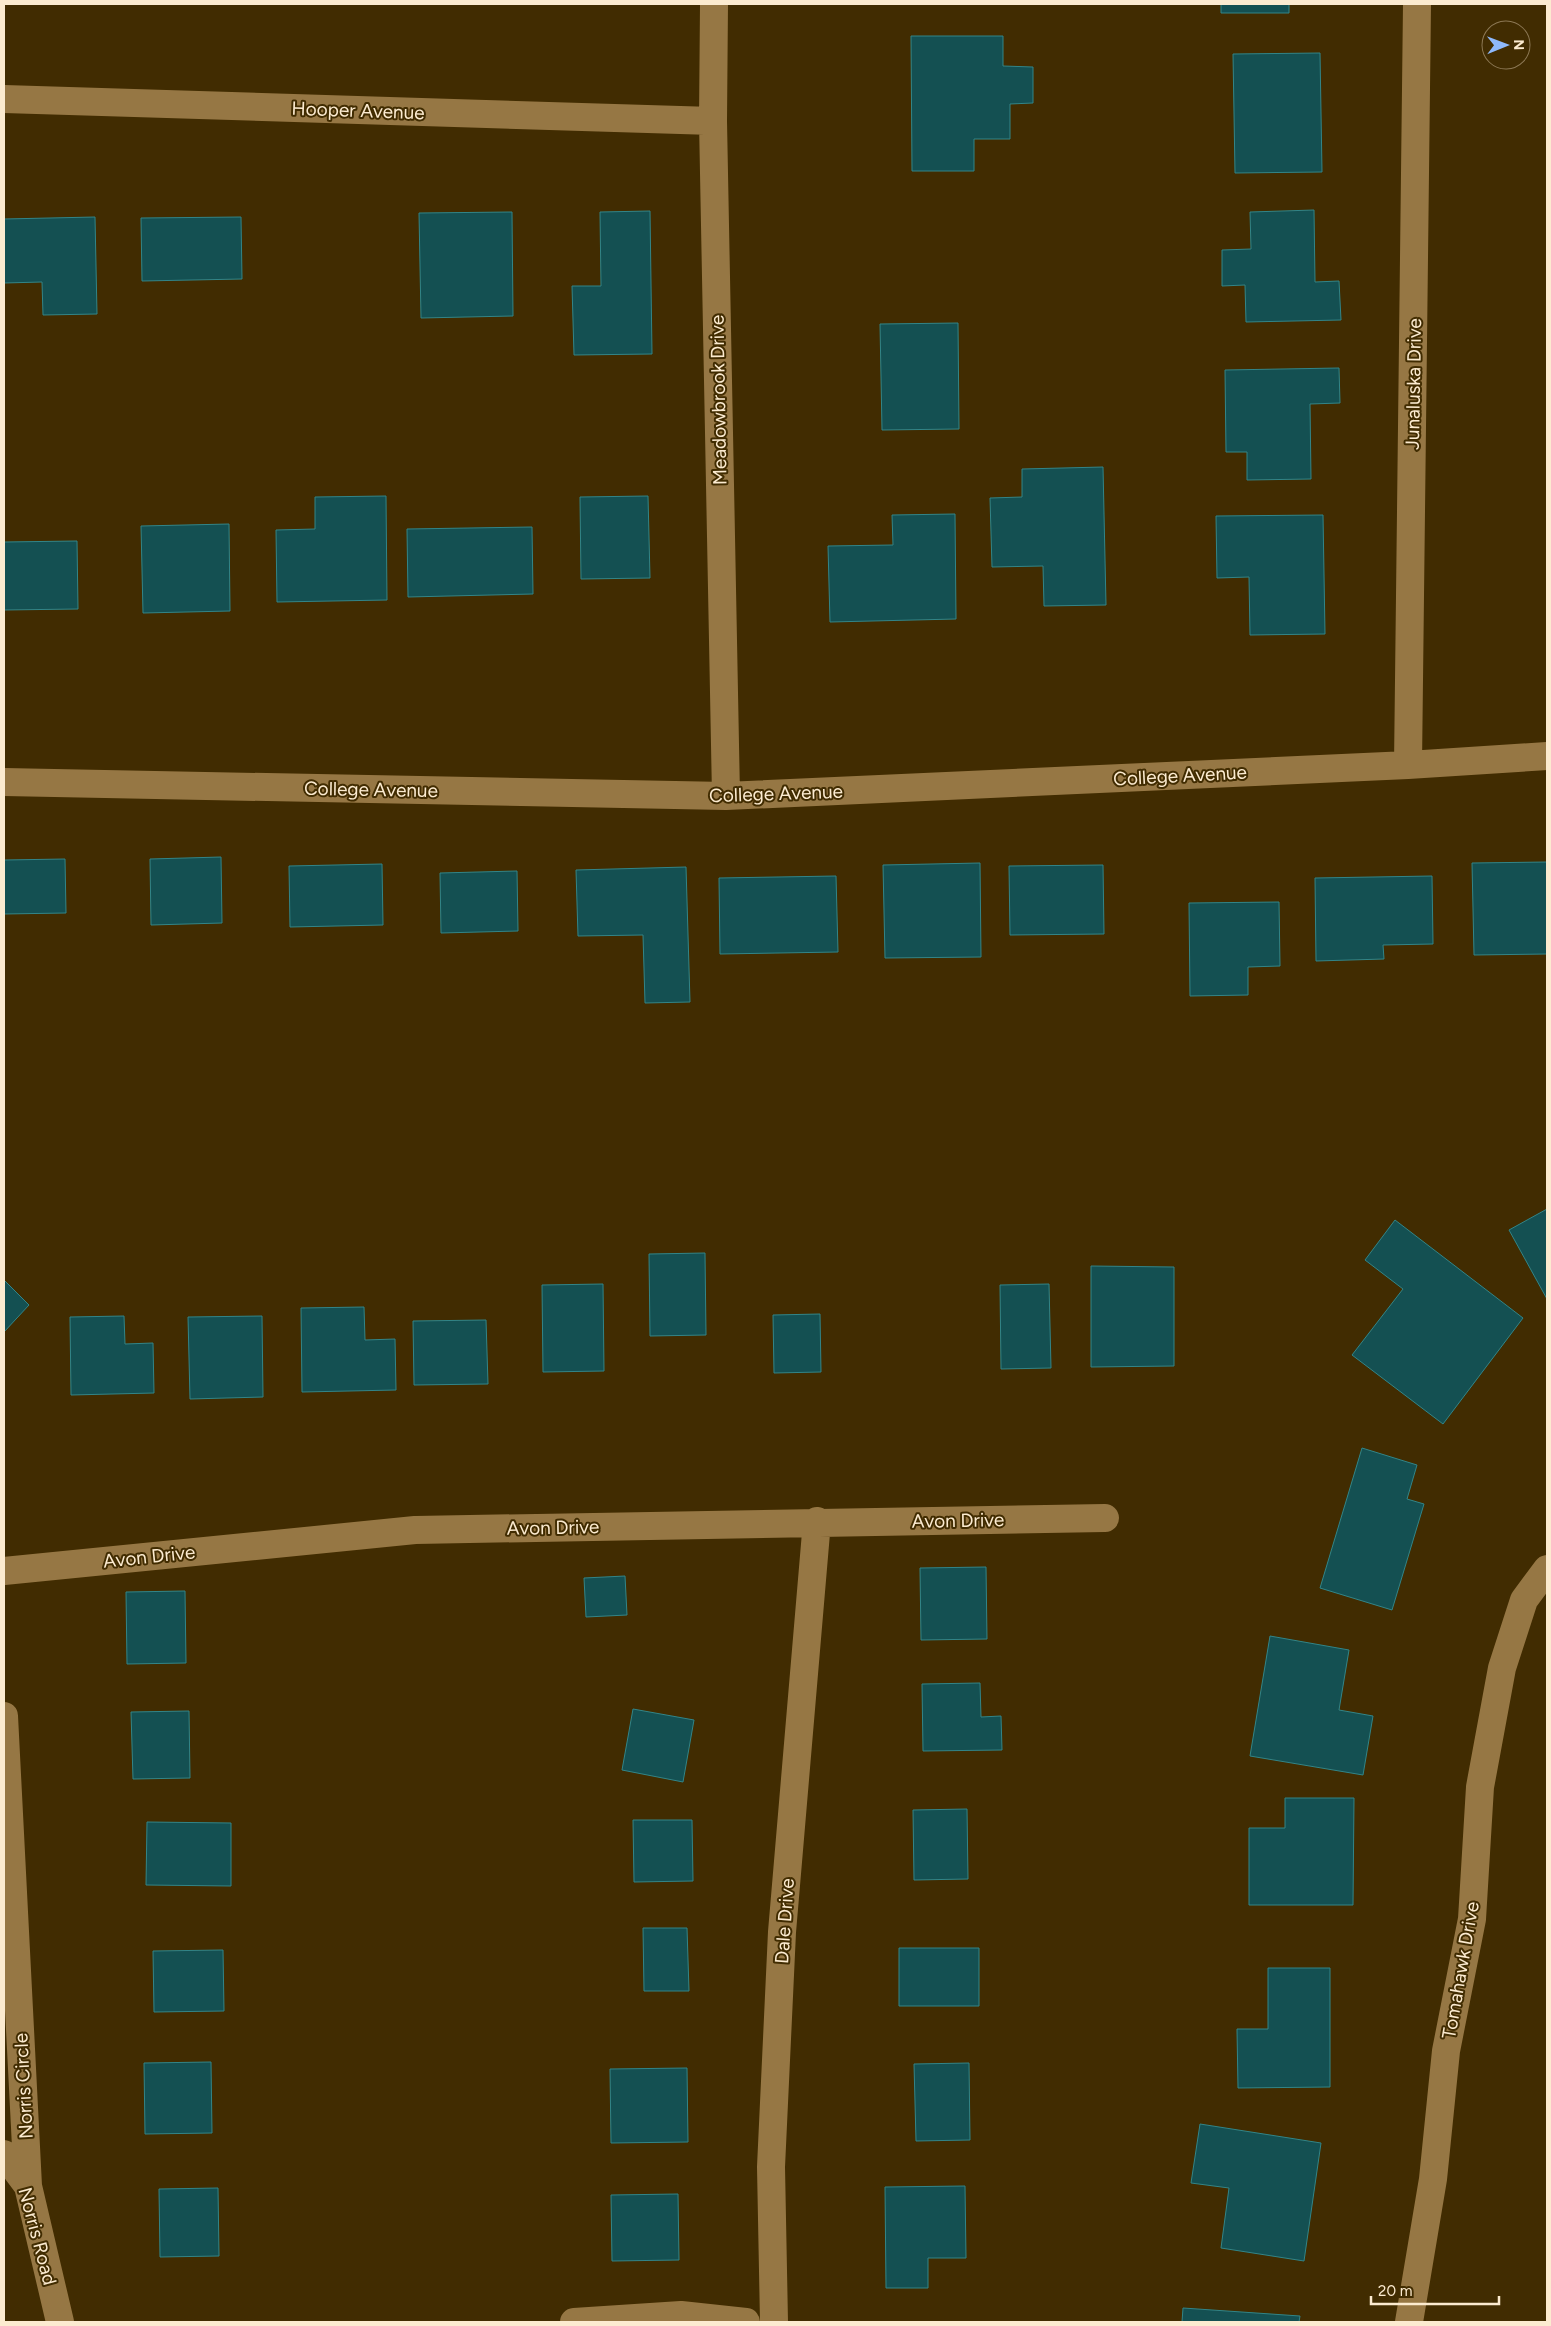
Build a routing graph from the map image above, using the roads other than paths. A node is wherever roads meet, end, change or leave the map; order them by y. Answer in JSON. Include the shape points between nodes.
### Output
{"nodes":[{"id":1,"x":714,"y":4,"type":"edge"},
{"id":2,"x":1417,"y":4,"type":"edge"},
{"id":3,"x":4,"y":99,"type":"edge"},
{"id":4,"x":713,"y":121,"type":"junction"},
{"id":5,"x":1547,"y":756,"type":"edge"},
{"id":6,"x":1408,"y":765,"type":"junction"},
{"id":7,"x":4,"y":782,"type":"edge"},
{"id":8,"x":726,"y":796,"type":"junction"},
{"id":9,"x":1104,"y":1518,"type":"dead end"},
{"id":10,"x":817,"y":1521,"type":"junction"},
{"id":11,"x":1547,"y":1569,"type":"edge"},
{"id":12,"x":4,"y":1571,"type":"edge"},
{"id":13,"x":4,"y":1716,"type":"edge"},
{"id":14,"x":4,"y":2154,"type":"edge"},
{"id":15,"x":28,"y":2186,"type":"junction"},
{"id":16,"x":60,"y":2322,"type":"edge"},
{"id":17,"x":574,"y":2322,"type":"edge"},
{"id":18,"x":746,"y":2322,"type":"edge"},
{"id":19,"x":774,"y":2322,"type":"edge"},
{"id":20,"x":1409,"y":2322,"type":"edge"}],
"edges":[{"from":1,"to":4,"type":"street","name":"Meadowbrook Drive"},
{"from":2,"to":6,"type":"street","name":"Junaluska Drive"},
{"from":3,"to":4,"type":"street","name":"Hooper Avenue"},
{"from":4,"to":8,"type":"street","name":"Meadowbrook Drive"},
{"from":5,"to":6,"type":"street","name":"College Avenue"},
{"from":6,"to":8,"type":"street","name":"College Avenue"},
{"from":7,"to":8,"type":"street","name":"College Avenue"},
{"from":9,"to":10,"type":"street","name":"Avon Drive"},
{"from":10,"to":12,"type":"street","name":"Avon Drive","via":[[415,1530]]},
{"from":10,"to":19,"type":"street","name":"Dale Drive","via":[[782,1932],[771,2167]]},
{"from":11,"to":20,"type":"street","name":"Tomahawk Drive","via":[[1524,1600],[1505,1659],[1480,1787],[1472,1919],[1446,2051],[1432,2179]]},
{"from":13,"to":15,"type":"street","name":"Norris Circle"},
{"from":14,"to":15,"type":"street","name":"Norris Road"},
{"from":15,"to":16,"type":"street","name":"Norris Road"},
{"from":17,"to":18,"type":"street","via":[[681,2315]]}]}
